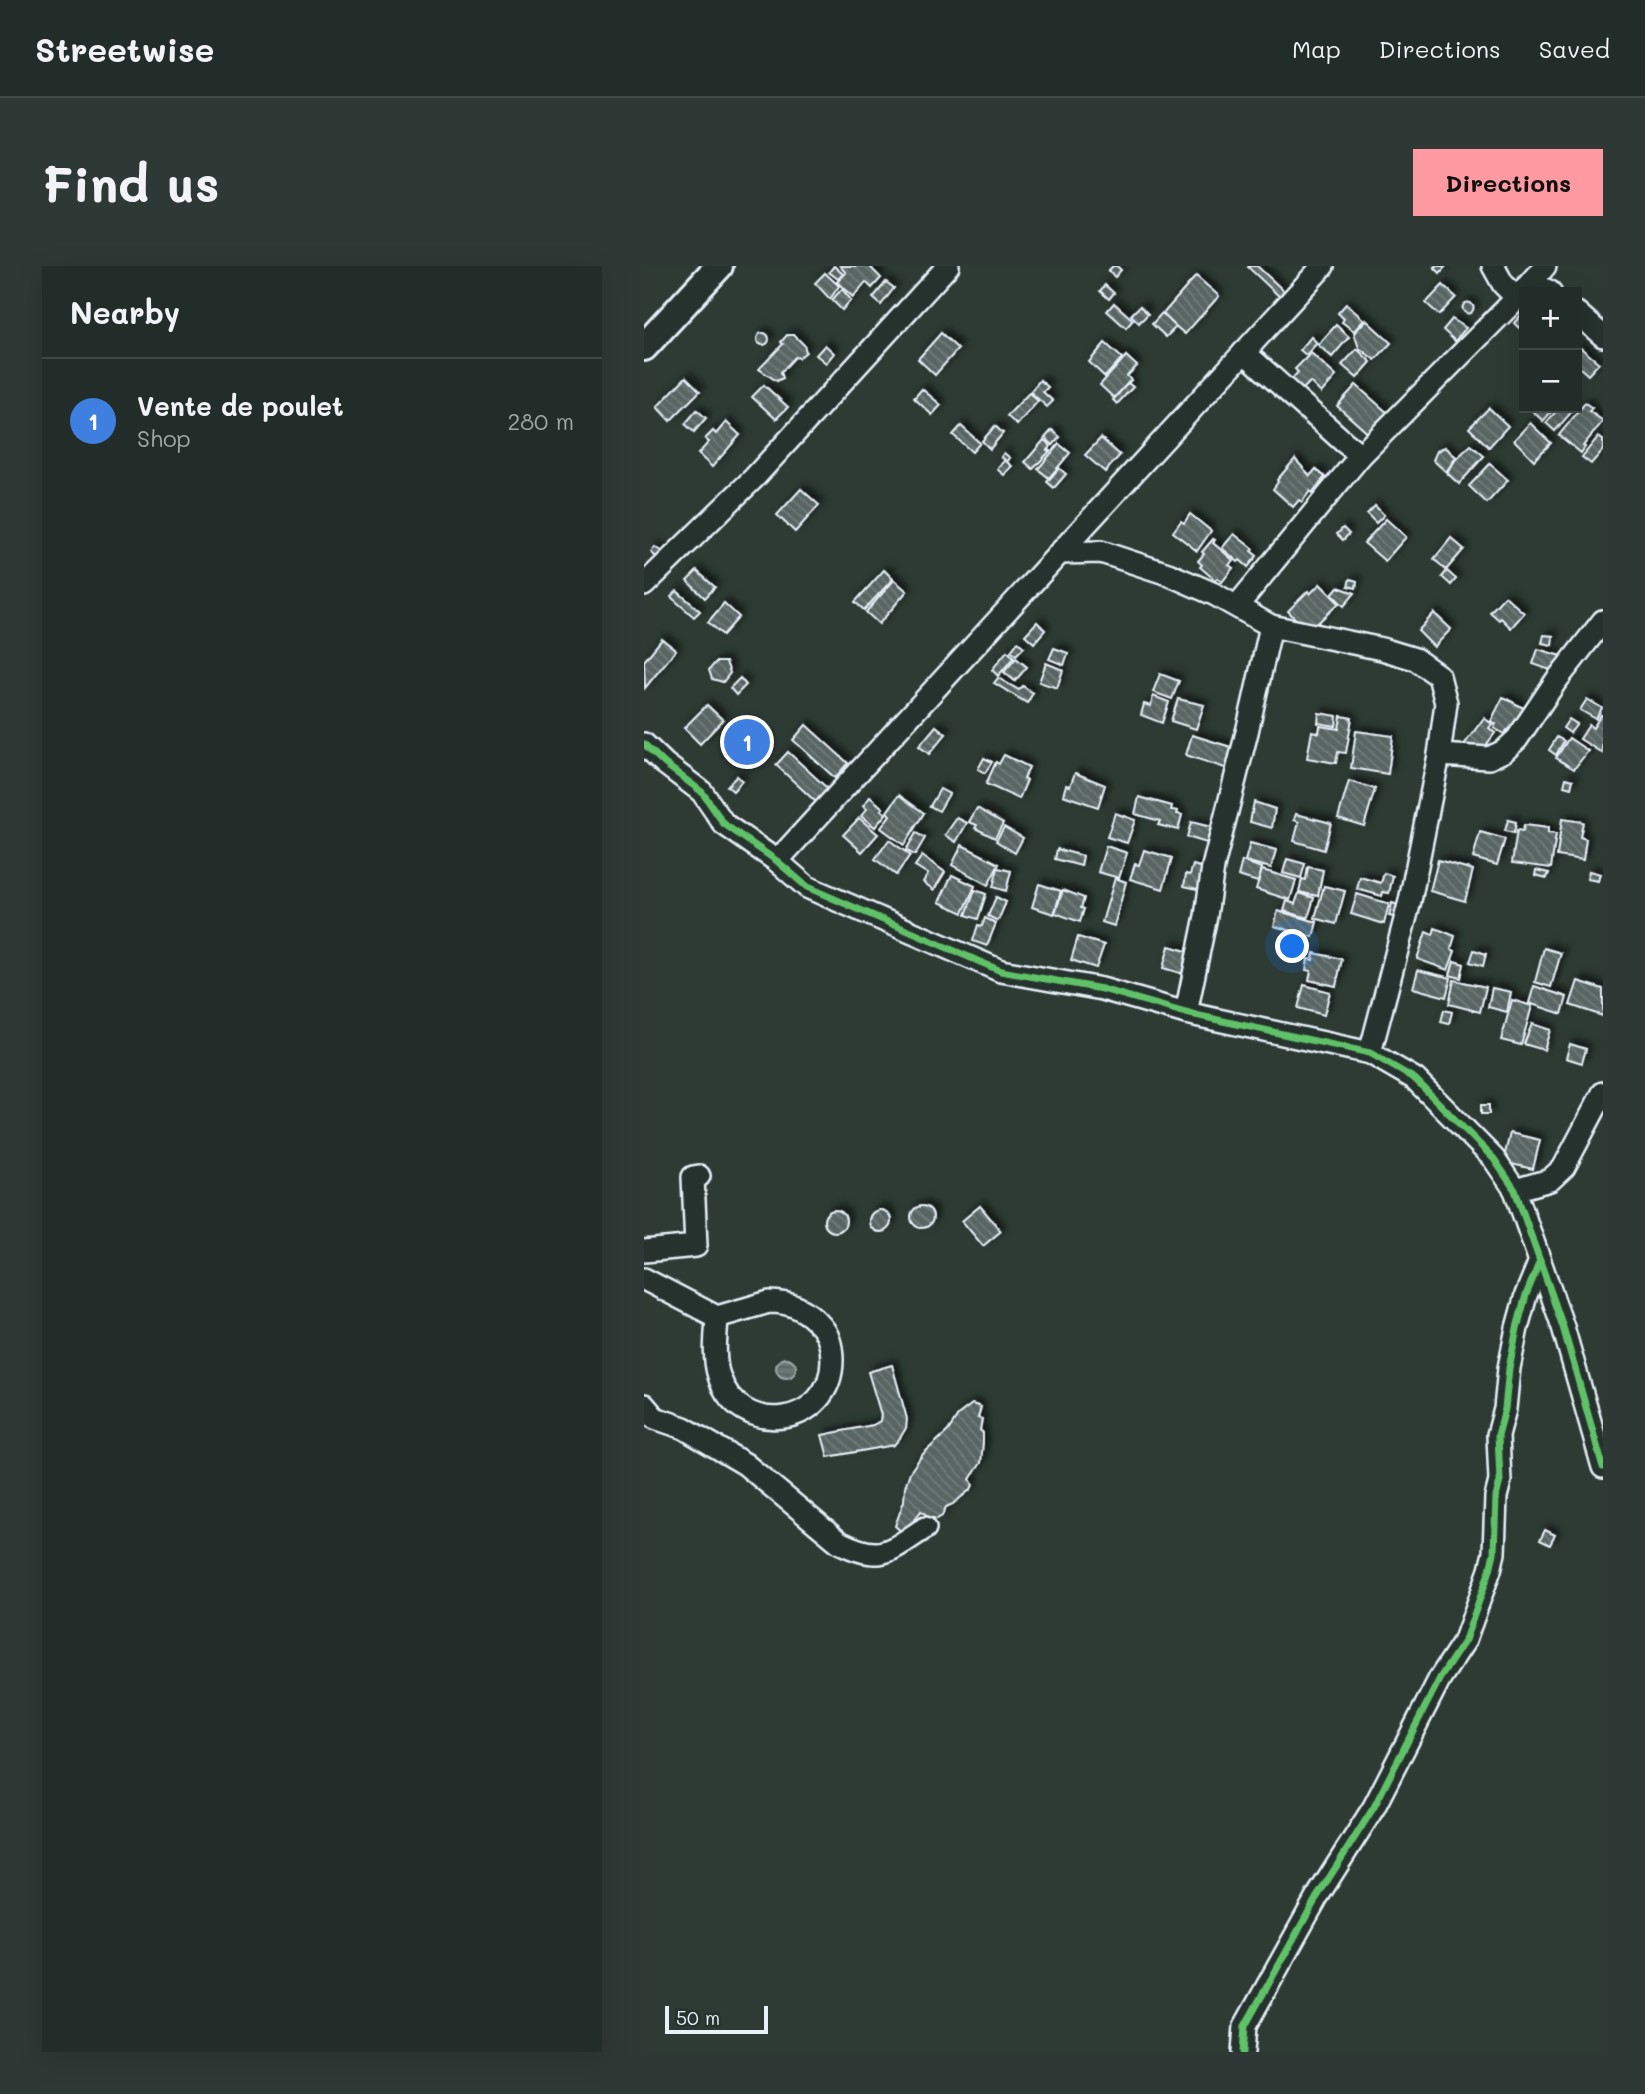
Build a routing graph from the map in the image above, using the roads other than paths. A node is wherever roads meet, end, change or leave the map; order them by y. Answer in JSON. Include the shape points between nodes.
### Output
{"nodes":[{"id":1,"x":719,"y":266,"type":"edge"},
{"id":2,"x":948,"y":266,"type":"edge"},
{"id":3,"x":1323,"y":266,"type":"edge"},
{"id":4,"x":1493,"y":266,"type":"edge"},
{"id":5,"x":1545,"y":266,"type":"edge"},
{"id":6,"x":1528,"y":287,"type":"edge"},
{"id":7,"x":1519,"y":292,"type":"edge"},
{"id":8,"x":1519,"y":297,"type":"edge"},
{"id":9,"x":1582,"y":317,"type":"edge"},
{"id":10,"x":1603,"y":336,"type":"edge"},
{"id":11,"x":644,"y":347,"type":"edge"},
{"id":12,"x":1244,"y":352,"type":"junction"},
{"id":13,"x":1361,"y":455,"type":"junction"},
{"id":14,"x":1059,"y":553,"type":"junction"},
{"id":15,"x":644,"y":585,"type":"edge"},
{"id":16,"x":1237,"y":606,"type":"junction"},
{"id":17,"x":1603,"y":621,"type":"edge"},
{"id":18,"x":1271,"y":626,"type":"junction"},
{"id":19,"x":644,"y":744,"type":"edge"},
{"id":20,"x":1439,"y":755,"type":"junction"},
{"id":21,"x":777,"y":861,"type":"junction"},
{"id":22,"x":1186,"y":1013,"type":"junction"},
{"id":23,"x":1370,"y":1052,"type":"junction"},
{"id":24,"x":1603,"y":1093,"type":"edge"},
{"id":25,"x":1515,"y":1190,"type":"junction"},
{"id":26,"x":696,"y":1246,"type":"dead end"},
{"id":27,"x":644,"y":1251,"type":"edge"},
{"id":28,"x":1540,"y":1261,"type":"junction"},
{"id":29,"x":644,"y":1279,"type":"edge"},
{"id":30,"x":716,"y":1317,"type":"junction"},
{"id":31,"x":644,"y":1405,"type":"edge"},
{"id":32,"x":1603,"y":1467,"type":"edge"},
{"id":33,"x":925,"y":1528,"type":"dead end"},
{"id":34,"x":1243,"y":2052,"type":"edge"}],
"edges":[{"from":1,"to":11,"type":"main road"},
{"from":2,"to":15,"type":"street","via":[[754,478]]},
{"from":3,"to":12,"type":"street"},
{"from":4,"to":7,"type":"street","via":[[1503,284]]},
{"from":5,"to":6,"type":"street"},
{"from":8,"to":13,"type":"street"},
{"from":9,"to":10,"type":"street"},
{"from":12,"to":13,"type":"street"},
{"from":12,"to":14,"type":"street"},
{"from":13,"to":16,"type":"street"},
{"from":14,"to":16,"type":"street","via":[[1101,552],[1168,574]]},
{"from":14,"to":21,"type":"street"},
{"from":16,"to":18,"type":"street"},
{"from":17,"to":20,"type":"street","via":[[1504,751],[1489,758]]},
{"from":18,"to":20,"type":"street","via":[[1415,659],[1439,676],[1446,704]]},
{"from":18,"to":22,"type":"street","via":[[1213,867]]},
{"from":19,"to":21,"type":"street","via":[[702,792],[724,824]]},
{"from":20,"to":23,"type":"street","via":[[1410,901]]},
{"from":21,"to":22,"type":"street","via":[[807,887],[1001,971],[1102,989]]},
{"from":22,"to":23,"type":"street"},
{"from":23,"to":25,"type":"street","via":[[1415,1079],[1494,1158]]},
{"from":24,"to":25,"type":"street","via":[[1564,1167],[1550,1181]]},
{"from":25,"to":28,"type":"street"},
{"from":26,"to":27,"type":"street"},
{"from":28,"to":32,"type":"street"},
{"from":28,"to":34,"type":"street","via":[[1520,1317],[1498,1435],[1500,1480],[1494,1553],[1465,1640],[1440,1678],[1374,1807],[1245,2026]]},
{"from":29,"to":30,"type":"street"},
{"from":30,"to":30,"type":"street","via":[[769,1302],[789,1304],[811,1315],[825,1331],[832,1352],[831,1375],[820,1396],[803,1411],[782,1418],[760,1417],[738,1406],[724,1390],[718,1373]]},
{"from":31,"to":33,"type":"street","via":[[654,1419],[684,1428],[745,1464],[839,1542],[855,1550],[867,1554],[889,1551]]}]}
